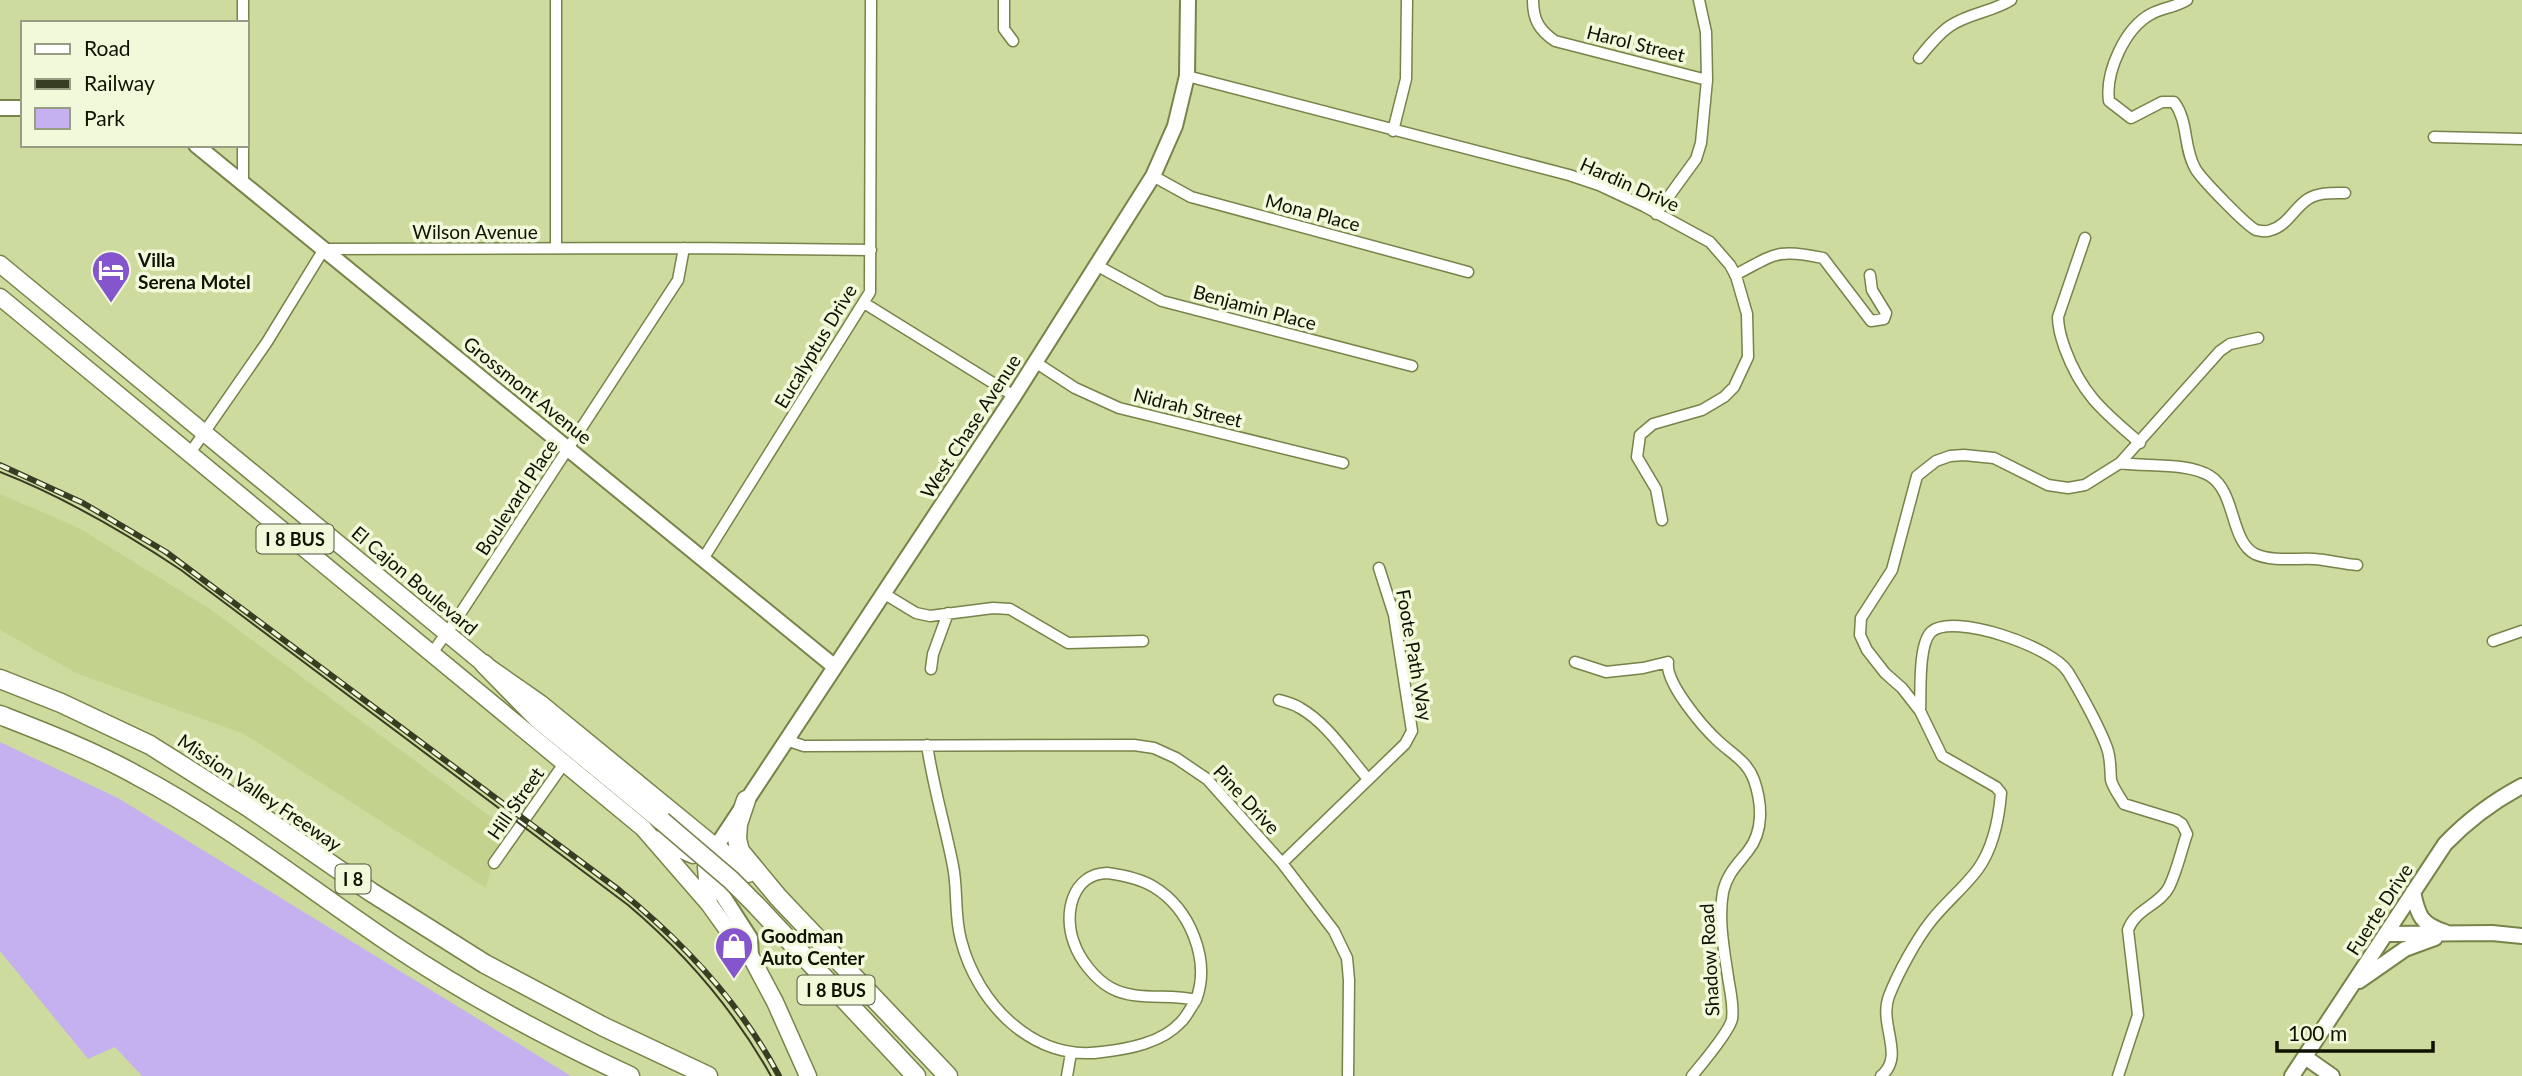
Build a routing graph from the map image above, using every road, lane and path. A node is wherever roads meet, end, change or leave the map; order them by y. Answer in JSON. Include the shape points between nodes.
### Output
{"nodes":[{"id":1,"x":243,"y":0,"type":"edge"},
{"id":2,"x":556,"y":0,"type":"edge"},
{"id":3,"x":872,"y":0,"type":"edge"},
{"id":4,"x":1004,"y":0,"type":"edge"},
{"id":5,"x":1188,"y":0,"type":"edge"},
{"id":6,"x":1407,"y":0,"type":"edge"},
{"id":7,"x":1533,"y":0,"type":"edge"},
{"id":8,"x":1699,"y":0,"type":"edge"},
{"id":9,"x":2011,"y":0,"type":"edge"},
{"id":10,"x":2187,"y":0,"type":"edge"},
{"id":11,"x":243,"y":21,"type":"edge"},
{"id":12,"x":1013,"y":41,"type":"dead end"},
{"id":13,"x":1919,"y":58,"type":"dead end"},
{"id":14,"x":1186,"y":76,"type":"junction"},
{"id":15,"x":1707,"y":80,"type":"junction"},
{"id":16,"x":0,"y":108,"type":"edge"},
{"id":17,"x":21,"y":108,"type":"edge"},
{"id":18,"x":1393,"y":131,"type":"junction"},
{"id":19,"x":2434,"y":137,"type":"dead end"},
{"id":20,"x":2522,"y":139,"type":"edge"},
{"id":21,"x":198,"y":147,"type":"edge"},
{"id":22,"x":243,"y":147,"type":"edge"},
{"id":23,"x":1153,"y":176,"type":"junction"},
{"id":24,"x":243,"y":184,"type":"junction"},
{"id":25,"x":2345,"y":193,"type":"dead end"},
{"id":26,"x":1656,"y":214,"type":"junction"},
{"id":27,"x":2085,"y":238,"type":"dead end"},
{"id":28,"x":556,"y":248,"type":"junction"},
{"id":29,"x":684,"y":248,"type":"junction"},
{"id":30,"x":324,"y":249,"type":"junction"},
{"id":31,"x":871,"y":250,"type":"junction"},
{"id":32,"x":0,"y":264,"type":"edge"},
{"id":33,"x":1096,"y":265,"type":"junction"},
{"id":34,"x":1468,"y":272,"type":"dead end"},
{"id":35,"x":1735,"y":275,"type":"junction"},
{"id":36,"x":1870,"y":275,"type":"dead end"},
{"id":37,"x":0,"y":297,"type":"edge"},
{"id":38,"x":864,"y":303,"type":"junction"},
{"id":39,"x":2258,"y":338,"type":"dead end"},
{"id":40,"x":1035,"y":362,"type":"junction"},
{"id":41,"x":1412,"y":366,"type":"dead end"},
{"id":42,"x":1014,"y":396,"type":"junction"},
{"id":43,"x":205,"y":433,"type":"junction"},
{"id":44,"x":2140,"y":443,"type":"junction"},
{"id":45,"x":569,"y":448,"type":"junction"},
{"id":46,"x":190,"y":453,"type":"junction"},
{"id":47,"x":1343,"y":463,"type":"dead end"},
{"id":48,"x":2120,"y":463,"type":"junction"},
{"id":49,"x":1662,"y":520,"type":"dead end"},
{"id":50,"x":703,"y":559,"type":"junction"},
{"id":51,"x":2357,"y":565,"type":"dead end"},
{"id":52,"x":1380,"y":568,"type":"dead end"},
{"id":53,"x":883,"y":593,"type":"junction"},
{"id":54,"x":948,"y":613,"type":"junction"},
{"id":55,"x":2522,"y":631,"type":"edge"},
{"id":56,"x":446,"y":632,"type":"junction"},
{"id":57,"x":1143,"y":641,"type":"dead end"},
{"id":58,"x":2493,"y":641,"type":"dead end"},
{"id":59,"x":432,"y":653,"type":"junction"},
{"id":60,"x":1575,"y":662,"type":"dead end"},
{"id":61,"x":484,"y":664,"type":"junction"},
{"id":62,"x":835,"y":667,"type":"junction"},
{"id":63,"x":931,"y":669,"type":"dead end"},
{"id":64,"x":0,"y":679,"type":"edge"},
{"id":65,"x":1279,"y":700,"type":"dead end"},
{"id":66,"x":1920,"y":711,"type":"junction"},
{"id":67,"x":0,"y":715,"type":"edge"},
{"id":68,"x":786,"y":740,"type":"junction"},
{"id":69,"x":927,"y":745,"type":"junction"},
{"id":70,"x":565,"y":762,"type":"junction"},
{"id":71,"x":1368,"y":779,"type":"junction"},
{"id":72,"x":2522,"y":786,"type":"edge"},
{"id":73,"x":746,"y":800,"type":"junction"},
{"id":74,"x":653,"y":838,"type":"junction"},
{"id":75,"x":716,"y":847,"type":"junction"},
{"id":76,"x":494,"y":863,"type":"dead end"},
{"id":77,"x":1282,"y":863,"type":"junction"},
{"id":78,"x":2413,"y":892,"type":"junction"},
{"id":79,"x":778,"y":897,"type":"junction"},
{"id":80,"x":709,"y":904,"type":"junction"},
{"id":81,"x":2386,"y":933,"type":"junction"},
{"id":82,"x":2450,"y":934,"type":"junction"},
{"id":83,"x":2522,"y":936,"type":"edge"},
{"id":84,"x":751,"y":957,"type":"junction"},
{"id":85,"x":2351,"y":987,"type":"junction"},
{"id":86,"x":1196,"y":1000,"type":"junction"},
{"id":87,"x":1071,"y":1053,"type":"junction"},
{"id":88,"x":2305,"y":1057,"type":"junction"},
{"id":89,"x":630,"y":1076,"type":"edge"},
{"id":90,"x":708,"y":1076,"type":"edge"},
{"id":91,"x":808,"y":1076,"type":"edge"},
{"id":92,"x":916,"y":1076,"type":"edge"},
{"id":93,"x":948,"y":1076,"type":"edge"},
{"id":94,"x":1068,"y":1076,"type":"edge"},
{"id":95,"x":1348,"y":1076,"type":"edge"},
{"id":96,"x":1692,"y":1076,"type":"edge"},
{"id":97,"x":1881,"y":1076,"type":"edge"},
{"id":98,"x":2118,"y":1076,"type":"edge"},
{"id":99,"x":2292,"y":1076,"type":"edge"},
{"id":100,"x":2332,"y":1076,"type":"edge"}],
"edges":[{"from":1,"to":11,"type":"street"},
{"from":2,"to":28,"type":"street"},
{"from":3,"to":31,"type":"street","name":"Eucalyptus Drive"},
{"from":4,"to":12,"type":"street","via":[[1004,29]]},
{"from":5,"to":14,"type":"main road","name":"West Chase Avenue"},
{"from":6,"to":18,"type":"street","via":[[1406,79]]},
{"from":7,"to":15,"type":"street","name":"Harol Street","via":[[1533,15],[1542,32],[1555,41]]},
{"from":8,"to":15,"type":"street","via":[[1706,32]]},
{"from":9,"to":13,"type":"street","via":[[1950,26]]},
{"from":10,"to":25,"type":"street","via":[[2151,14],[2133,29],[2112,75],[2109,101],[2131,118],[2162,102],[2174,102],[2183,113],[2194,168],[2254,229],[2269,232],[2283,225],[2308,199]]},
{"from":14,"to":18,"type":"street","name":"Hardin Drive"},
{"from":14,"to":23,"type":"main road","name":"West Chase Avenue","via":[[1175,126]]},
{"from":15,"to":26,"type":"street","via":[[1696,159]]},
{"from":16,"to":17,"type":"main road"},
{"from":18,"to":26,"type":"street","name":"Hardin Drive","via":[[1569,175]]},
{"from":19,"to":20,"type":"street"},
{"from":21,"to":24,"type":"main road","name":"Grossmont Avenue"},
{"from":22,"to":24,"type":"street"},
{"from":23,"to":33,"type":"main road","name":"West Chase Avenue"},
{"from":23,"to":34,"type":"street","name":"Mona Place","via":[[1191,197]]},
{"from":24,"to":30,"type":"main road","name":"Grossmont Avenue"},
{"from":26,"to":35,"type":"street","name":"Hardin Drive","via":[[1710,242]]},
{"from":27,"to":44,"type":"street","via":[[2058,328],[2085,391]]},
{"from":28,"to":29,"type":"street","name":"Wilson Avenue"},
{"from":28,"to":30,"type":"street","name":"Wilson Avenue"},
{"from":29,"to":31,"type":"street","name":"Wilson Avenue"},
{"from":29,"to":45,"type":"street","name":"Boulevard Place","via":[[678,279]]},
{"from":30,"to":43,"type":"street"},
{"from":30,"to":45,"type":"main road","name":"Grossmont Avenue"},
{"from":31,"to":38,"type":"street","name":"Eucalyptus Drive","via":[[870,292]]},
{"from":32,"to":43,"type":"main road","name":"El Cajon Boulevard","number":"I 8 BUS"},
{"from":33,"to":40,"type":"main road","name":"West Chase Avenue"},
{"from":33,"to":41,"type":"street","name":"Benjamin Place","via":[[1162,301]]},
{"from":35,"to":36,"type":"street","via":[[1778,253],[1823,258],[1871,321],[1878,322],[1886,313],[1872,290]]},
{"from":35,"to":49,"type":"street","name":"Hardin Drive","via":[[1747,314],[1748,357],[1738,380],[1724,397],[1702,410],[1653,424],[1640,435],[1637,457],[1656,489]]},
{"from":37,"to":46,"type":"main road","number":"I 8 BUS"},
{"from":38,"to":42,"type":"street"},
{"from":38,"to":50,"type":"street","name":"Eucalyptus Drive"},
{"from":39,"to":44,"type":"street","via":[[2220,351]]},
{"from":40,"to":42,"type":"main road","name":"West Chase Avenue"},
{"from":40,"to":47,"type":"street","name":"Nidrah Street","via":[[1075,388],[1119,408]]},
{"from":42,"to":53,"type":"main road","name":"West Chase Avenue"},
{"from":43,"to":46,"type":"street"},
{"from":43,"to":56,"type":"main road","name":"El Cajon Boulevard","number":"I 8 BUS"},
{"from":44,"to":48,"type":"street"},
{"from":45,"to":50,"type":"main road","name":"Grossmont Avenue"},
{"from":45,"to":56,"type":"street","name":"Boulevard Place"},
{"from":46,"to":59,"type":"main road","number":"I 8 BUS"},
{"from":48,"to":51,"type":"street","via":[[2195,471],[2214,478],[2244,543],[2255,554]]},
{"from":48,"to":66,"type":"street","via":[[2085,485],[2068,488],[2048,485],[1994,458],[1950,456],[1917,476],[1892,570],[1861,618],[1860,635],[1885,673]]},
{"from":50,"to":62,"type":"main road","name":"Grossmont Avenue"},
{"from":52,"to":71,"type":"street","name":"Foote Path Way","via":[[1394,615],[1412,731],[1405,744]]},
{"from":53,"to":54,"type":"street","via":[[916,613]]},
{"from":53,"to":62,"type":"main road","name":"West Chase Avenue"},
{"from":54,"to":57,"type":"street","via":[[1010,609],[1068,643]]},
{"from":54,"to":63,"type":"street"},
{"from":55,"to":58,"type":"street"},
{"from":56,"to":59,"type":"street","name":"Boulevard Place"},
{"from":56,"to":61,"type":"main road","name":"El Cajon Boulevard","number":"I 8 BUS"},
{"from":59,"to":70,"type":"main road","number":"I 8 BUS"},
{"from":60,"to":96,"type":"street","name":"Shadow Road","via":[[1606,672],[1668,662],[1672,682],[1696,715],[1747,766],[1754,780],[1760,807],[1756,837],[1729,873],[1723,893],[1721,920],[1731,1022]]},
{"from":61,"to":75,"type":"main road","name":"El Cajon Boulevard","via":[[540,703]]},
{"from":61,"to":92,"type":"highway","number":"I 8 BUS","bridge":true,"via":[[538,719],[731,880]]},
{"from":62,"to":68,"type":"main road","name":"West Chase Avenue"},
{"from":64,"to":90,"type":"highway","name":"Mission Valley Freeway","number":"I 8","via":[[150,744],[485,964]]},
{"from":65,"to":71,"type":"street","via":[[1309,715]]},
{"from":66,"to":97,"type":"street","via":[[1942,755],[2001,793],[2000,813],[1979,868],[1929,923],[1894,984],[1885,1019],[1893,1054]]},
{"from":66,"to":98,"type":"street","via":[[1924,644],[1933,631],[1942,626],[1963,628],[2024,641],[2051,654],[2066,669],[2107,747],[2111,783],[2124,804],[2176,820],[2185,828],[2187,834],[2169,887],[2128,930],[2138,1015]]},
{"from":67,"to":89,"type":"highway","number":"I 8","via":[[136,775],[238,836],[431,969]]},
{"from":68,"to":69,"type":"street","name":"Pine Drive","via":[[804,746]]},
{"from":68,"to":73,"type":"main road","name":"West Chase Avenue"},
{"from":69,"to":77,"type":"street","name":"Pine Drive","via":[[1154,748],[1206,779]]},
{"from":69,"to":87,"type":"street","via":[[954,870],[957,925],[970,966],[989,999],[1018,1029],[1031,1039]]},
{"from":70,"to":74,"type":"main road","number":"I 8 BUS"},
{"from":70,"to":76,"type":"street","name":"Hill Street"},
{"from":71,"to":77,"type":"street","name":"Foote Path Way"},
{"from":72,"to":78,"type":"main road","name":"Fuerte Drive","via":[[2463,825]]},
{"from":73,"to":75,"type":"main road","name":"West Chase Avenue"},
{"from":73,"to":79,"type":"highway","via":[[738,824],[740,851]]},
{"from":74,"to":75,"type":"main road","via":[[693,855]]},
{"from":74,"to":80,"type":"main road","number":"I 8 BUS"},
{"from":75,"to":79,"type":"highway"},
{"from":75,"to":80,"type":"main road","via":[[706,867]]},
{"from":75,"to":84,"type":"main road","via":[[721,893],[750,938]]},
{"from":77,"to":95,"type":"street","name":"Pine Drive","via":[[1334,931],[1347,958]]},
{"from":78,"to":81,"type":"main road","name":"Fuerte Drive"},
{"from":78,"to":82,"type":"main road","via":[[2417,913],[2424,921]]},
{"from":79,"to":93,"type":"highway"},
{"from":80,"to":84,"type":"main road","number":"I 8 BUS"},
{"from":81,"to":82,"type":"main road"},
{"from":81,"to":85,"type":"main road","name":"Fuerte Drive"},
{"from":82,"to":83,"type":"main road"},
{"from":82,"to":85,"type":"main road","via":[[2405,949]]},
{"from":84,"to":91,"type":"main road","number":"I 8 BUS"},
{"from":85,"to":88,"type":"main road","name":"Fuerte Drive"},
{"from":86,"to":86,"type":"street","via":[[1202,973],[1199,952],[1186,922],[1166,896],[1113,873],[1096,874],[1082,883],[1072,900],[1070,925],[1076,949],[1097,978],[1125,994]]},
{"from":86,"to":87,"type":"street","via":[[1181,1023],[1159,1037],[1129,1048]]},
{"from":87,"to":94,"type":"street"},
{"from":88,"to":99,"type":"main road","name":"Fuerte Drive"},
{"from":88,"to":100,"type":"main road"}]}
